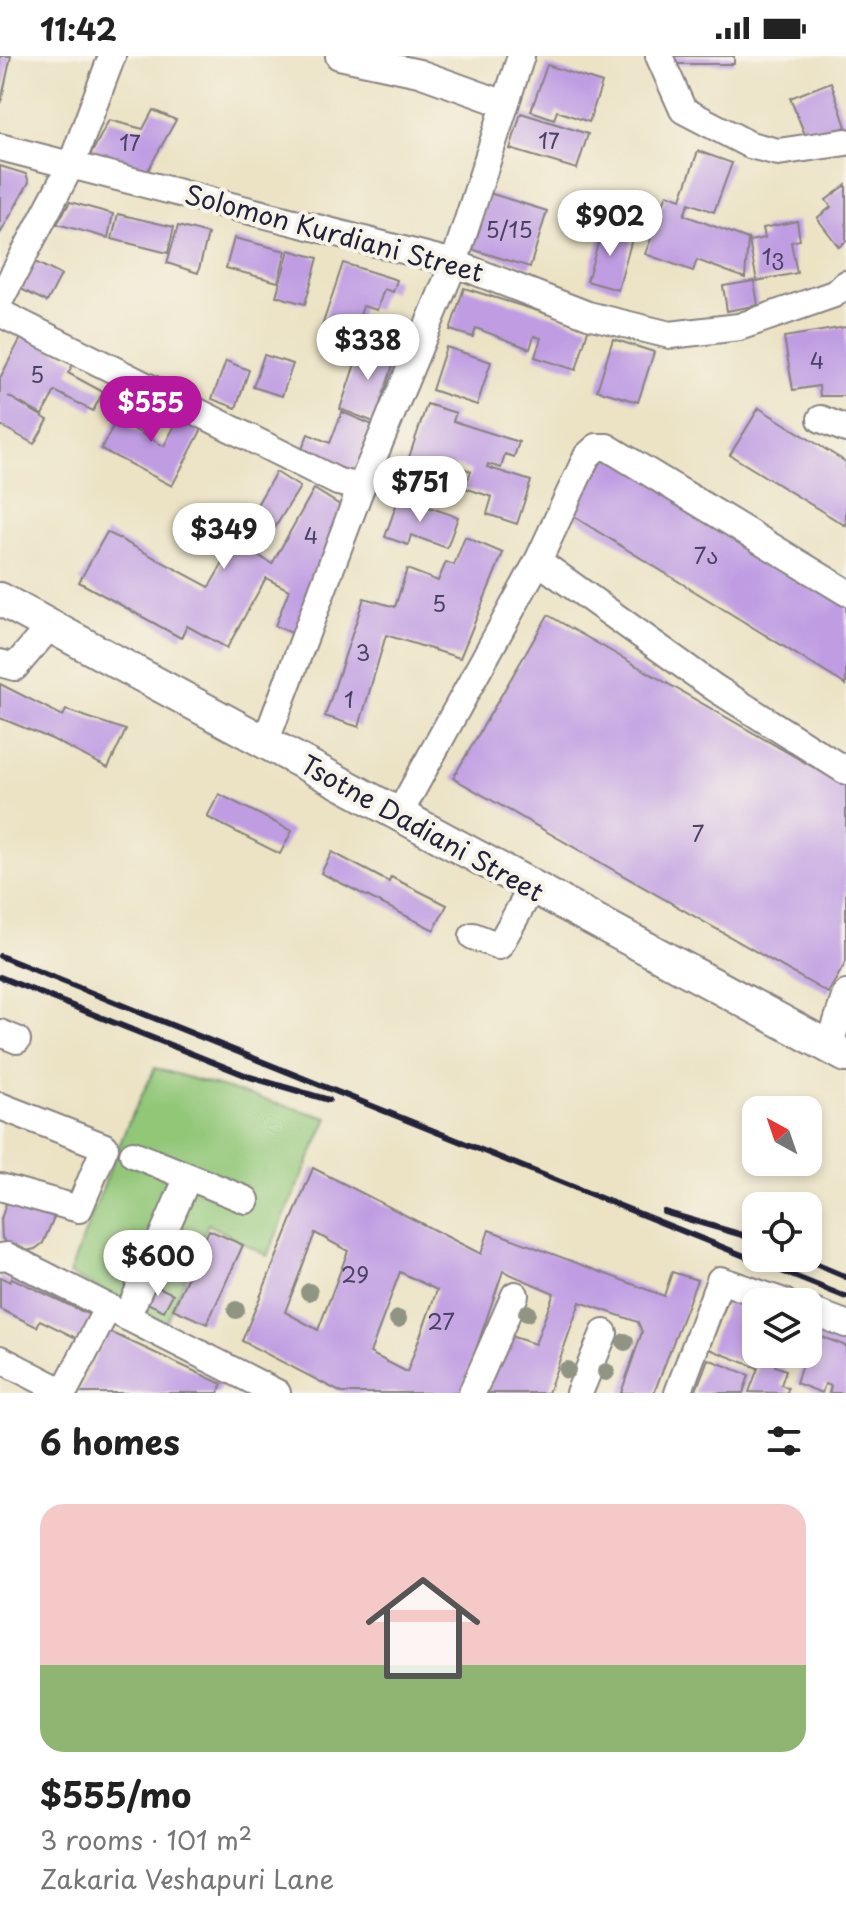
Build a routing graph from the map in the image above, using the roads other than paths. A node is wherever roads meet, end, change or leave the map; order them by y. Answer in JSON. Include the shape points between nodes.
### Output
{"nodes":[{"id":1,"x":112,"y":56,"type":"edge"},
{"id":2,"x":339,"y":56,"type":"edge"},
{"id":3,"x":521,"y":56,"type":"edge"},
{"id":4,"x":659,"y":56,"type":"edge"},
{"id":5,"x":505,"y":104,"type":"junction"},
{"id":6,"x":846,"y":142,"type":"edge"},
{"id":7,"x":0,"y":147,"type":"edge"},
{"id":8,"x":72,"y":163,"type":"junction"},
{"id":9,"x":454,"y":263,"type":"junction"},
{"id":10,"x":846,"y":284,"type":"edge"},
{"id":11,"x":0,"y":300,"type":"edge"},
{"id":12,"x":0,"y":313,"type":"edge"},
{"id":13,"x":821,"y":419,"type":"dead end"},
{"id":14,"x":846,"y":429,"type":"edge"},
{"id":15,"x":361,"y":487,"type":"junction"},
{"id":16,"x":538,"y":561,"type":"junction"},
{"id":17,"x":846,"y":592,"type":"edge"},
{"id":18,"x":0,"y":599,"type":"edge"},
{"id":19,"x":50,"y":626,"type":"junction"},
{"id":20,"x":0,"y":663,"type":"edge"},
{"id":21,"x":265,"y":743,"type":"junction"},
{"id":22,"x":846,"y":771,"type":"edge"},
{"id":23,"x":398,"y":816,"type":"junction"},
{"id":24,"x":531,"y":889,"type":"junction"},
{"id":25,"x":473,"y":936,"type":"dead end"},
{"id":26,"x":846,"y":994,"type":"edge"},
{"id":27,"x":846,"y":1019,"type":"edge"},
{"id":28,"x":838,"y":1052,"type":"edge"},
{"id":29,"x":0,"y":1106,"type":"edge"},
{"id":30,"x":133,"y":1154,"type":"dead end"},
{"id":31,"x":188,"y":1177,"type":"junction"},
{"id":32,"x":0,"y":1187,"type":"edge"},
{"id":33,"x":246,"y":1200,"type":"dead end"},
{"id":34,"x":0,"y":1257,"type":"edge"},
{"id":35,"x":743,"y":1288,"type":"edge"},
{"id":36,"x":515,"y":1295,"type":"dead end"},
{"id":37,"x":118,"y":1312,"type":"junction"},
{"id":38,"x":822,"y":1315,"type":"edge"},
{"id":39,"x":846,"y":1324,"type":"edge"},
{"id":40,"x":604,"y":1333,"type":"dead end"},
{"id":41,"x":0,"y":1359,"type":"edge"},
{"id":42,"x":230,"y":1382,"type":"edge"},
{"id":43,"x":277,"y":1393,"type":"edge"},
{"id":44,"x":472,"y":1393,"type":"edge"},
{"id":45,"x":579,"y":1393,"type":"edge"},
{"id":46,"x":678,"y":1393,"type":"edge"}],
"edges":[{"from":1,"to":8,"type":"street"},
{"from":2,"to":5,"type":"street","via":[[419,73]]},
{"from":3,"to":5,"type":"street"},
{"from":4,"to":6,"type":"street","via":[[683,110],[750,145],[778,152]]},
{"from":5,"to":9,"type":"street"},
{"from":7,"to":8,"type":"street","name":"Solomon Kurdiani Street"},
{"from":8,"to":9,"type":"street","name":"Solomon Kurdiani Street"},
{"from":8,"to":11,"type":"street"},
{"from":9,"to":10,"type":"street","name":"Solomon Kurdiani Street","via":[[588,315],[670,335],[739,327],[834,294]]},
{"from":9,"to":15,"type":"street"},
{"from":12,"to":15,"type":"street","via":[[338,482]]},
{"from":13,"to":14,"type":"street"},
{"from":15,"to":21,"type":"street"},
{"from":16,"to":17,"type":"street","via":[[587,456],[597,447],[607,447]]},
{"from":16,"to":22,"type":"street","via":[[715,688]]},
{"from":16,"to":23,"type":"street"},
{"from":18,"to":19,"type":"main road","name":"Tsotne Dadiani Street"},
{"from":19,"to":20,"type":"street","via":[[15,667]]},
{"from":19,"to":21,"type":"main road","name":"Tsotne Dadiani Street"},
{"from":21,"to":23,"type":"main road","name":"Tsotne Dadiani Street"},
{"from":23,"to":24,"type":"main road","name":"Tsotne Dadiani Street"},
{"from":24,"to":25,"type":"street","via":[[499,946]]},
{"from":24,"to":28,"type":"main road","name":"Tsotne Dadiani Street"},
{"from":26,"to":28,"type":"street"},
{"from":27,"to":28,"type":"street"},
{"from":29,"to":32,"type":"street","via":[[105,1147],[79,1209]]},
{"from":30,"to":31,"type":"street"},
{"from":31,"to":33,"type":"street"},
{"from":31,"to":37,"type":"street"},
{"from":34,"to":37,"type":"street"},
{"from":35,"to":46,"type":"street","via":[[720,1280]]},
{"from":36,"to":44,"type":"street"},
{"from":37,"to":41,"type":"street","via":[[66,1388],[60,1390]]},
{"from":37,"to":42,"type":"street"},
{"from":38,"to":39,"type":"street"},
{"from":40,"to":45,"type":"street"},
{"from":42,"to":43,"type":"street"}]}
